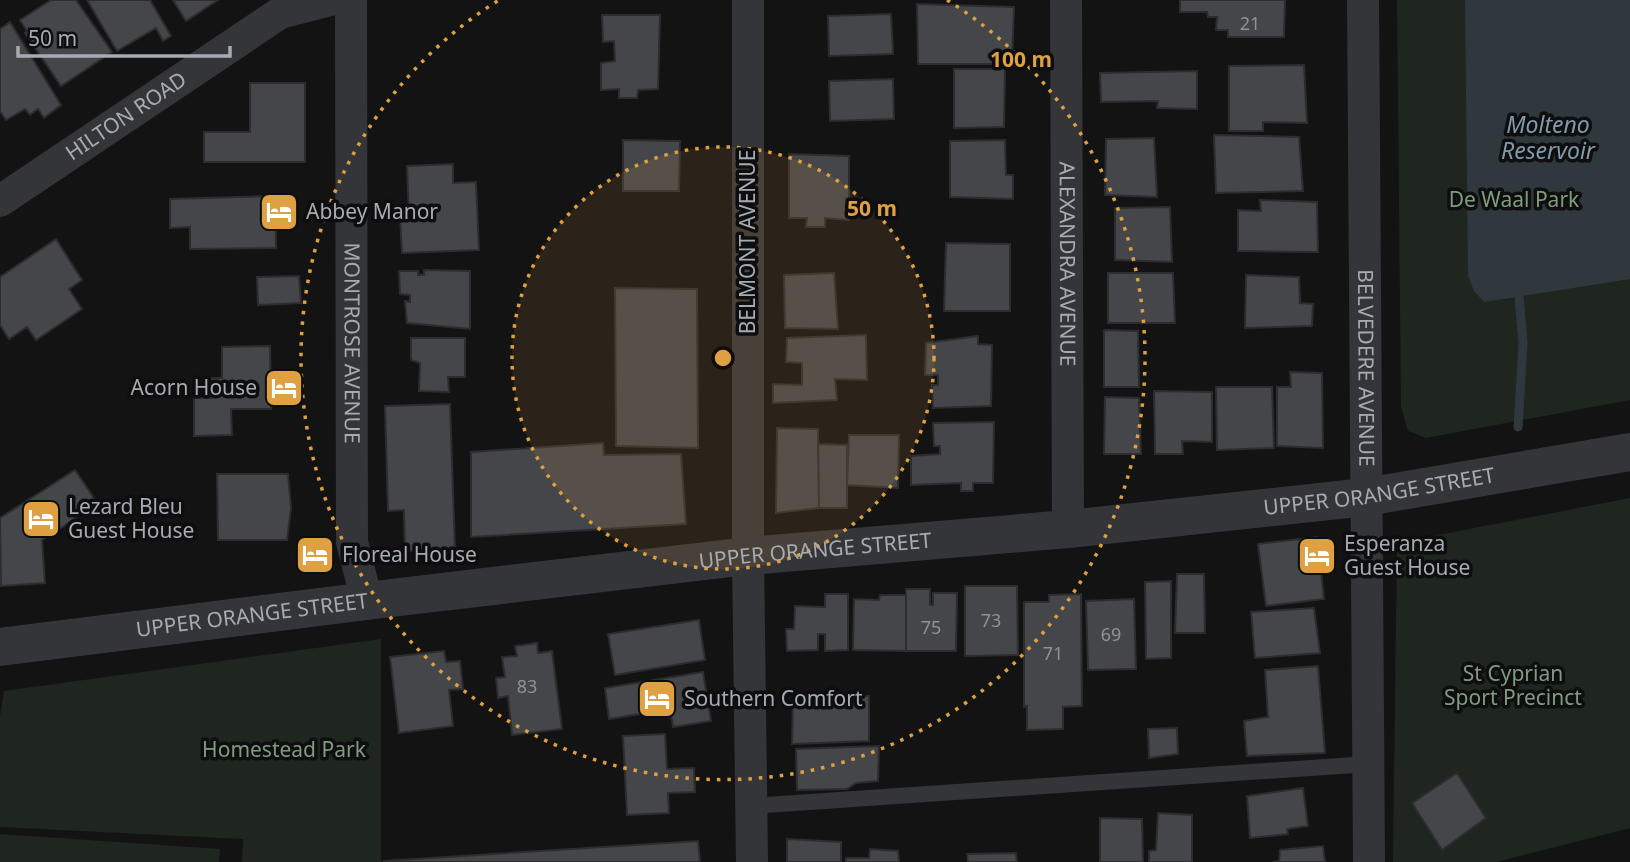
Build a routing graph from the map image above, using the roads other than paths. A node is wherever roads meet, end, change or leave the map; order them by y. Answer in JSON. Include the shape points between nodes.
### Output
{"nodes":[{"id":1,"x":330,"y":0,"type":"edge"},
{"id":2,"x":351,"y":0,"type":"edge"},
{"id":3,"x":748,"y":0,"type":"edge"},
{"id":4,"x":1066,"y":0,"type":"edge"},
{"id":5,"x":1363,"y":0,"type":"edge"},
{"id":6,"x":0,"y":201,"type":"edge"},
{"id":7,"x":1630,"y":452,"type":"edge"},
{"id":8,"x":1366,"y":497,"type":"junction"},
{"id":9,"x":1068,"y":529,"type":"junction"},
{"id":10,"x":748,"y":556,"type":"junction"},
{"id":11,"x":367,"y":601,"type":"junction"},
{"id":12,"x":0,"y":647,"type":"edge"},
{"id":13,"x":1369,"y":764,"type":"junction"},
{"id":14,"x":750,"y":807,"type":"junction"},
{"id":15,"x":752,"y":862,"type":"edge"},
{"id":16,"x":1369,"y":862,"type":"edge"}],
"edges":[{"from":1,"to":6,"type":"street","name":"HILTON ROAD","via":[[281,13]]},
{"from":2,"to":11,"type":"street","name":"MONTROSE AVENUE","via":[[351,529]]},
{"from":3,"to":10,"type":"street","name":"BELMONT AVENUE"},
{"from":4,"to":9,"type":"street","name":"ALEXANDRA AVENUE"},
{"from":5,"to":8,"type":"street","name":"BELVEDERE AVENUE"},
{"from":7,"to":8,"type":"street","name":"UPPER ORANGE STREET"},
{"from":8,"to":9,"type":"street","name":"UPPER ORANGE STREET"},
{"from":8,"to":13,"type":"street","name":"BELVEDERE AVENUE"},
{"from":9,"to":10,"type":"street","name":"UPPER ORANGE STREET"},
{"from":10,"to":11,"type":"street","name":"UPPER ORANGE STREET"},
{"from":10,"to":14,"type":"street","name":"BELMONT AVENUE"},
{"from":11,"to":12,"type":"street","name":"UPPER ORANGE STREET"},
{"from":13,"to":14,"type":"lane"},
{"from":13,"to":16,"type":"street","name":"BELVEDERE AVENUE"},
{"from":14,"to":15,"type":"street","name":"BELMONT AVENUE"}]}
